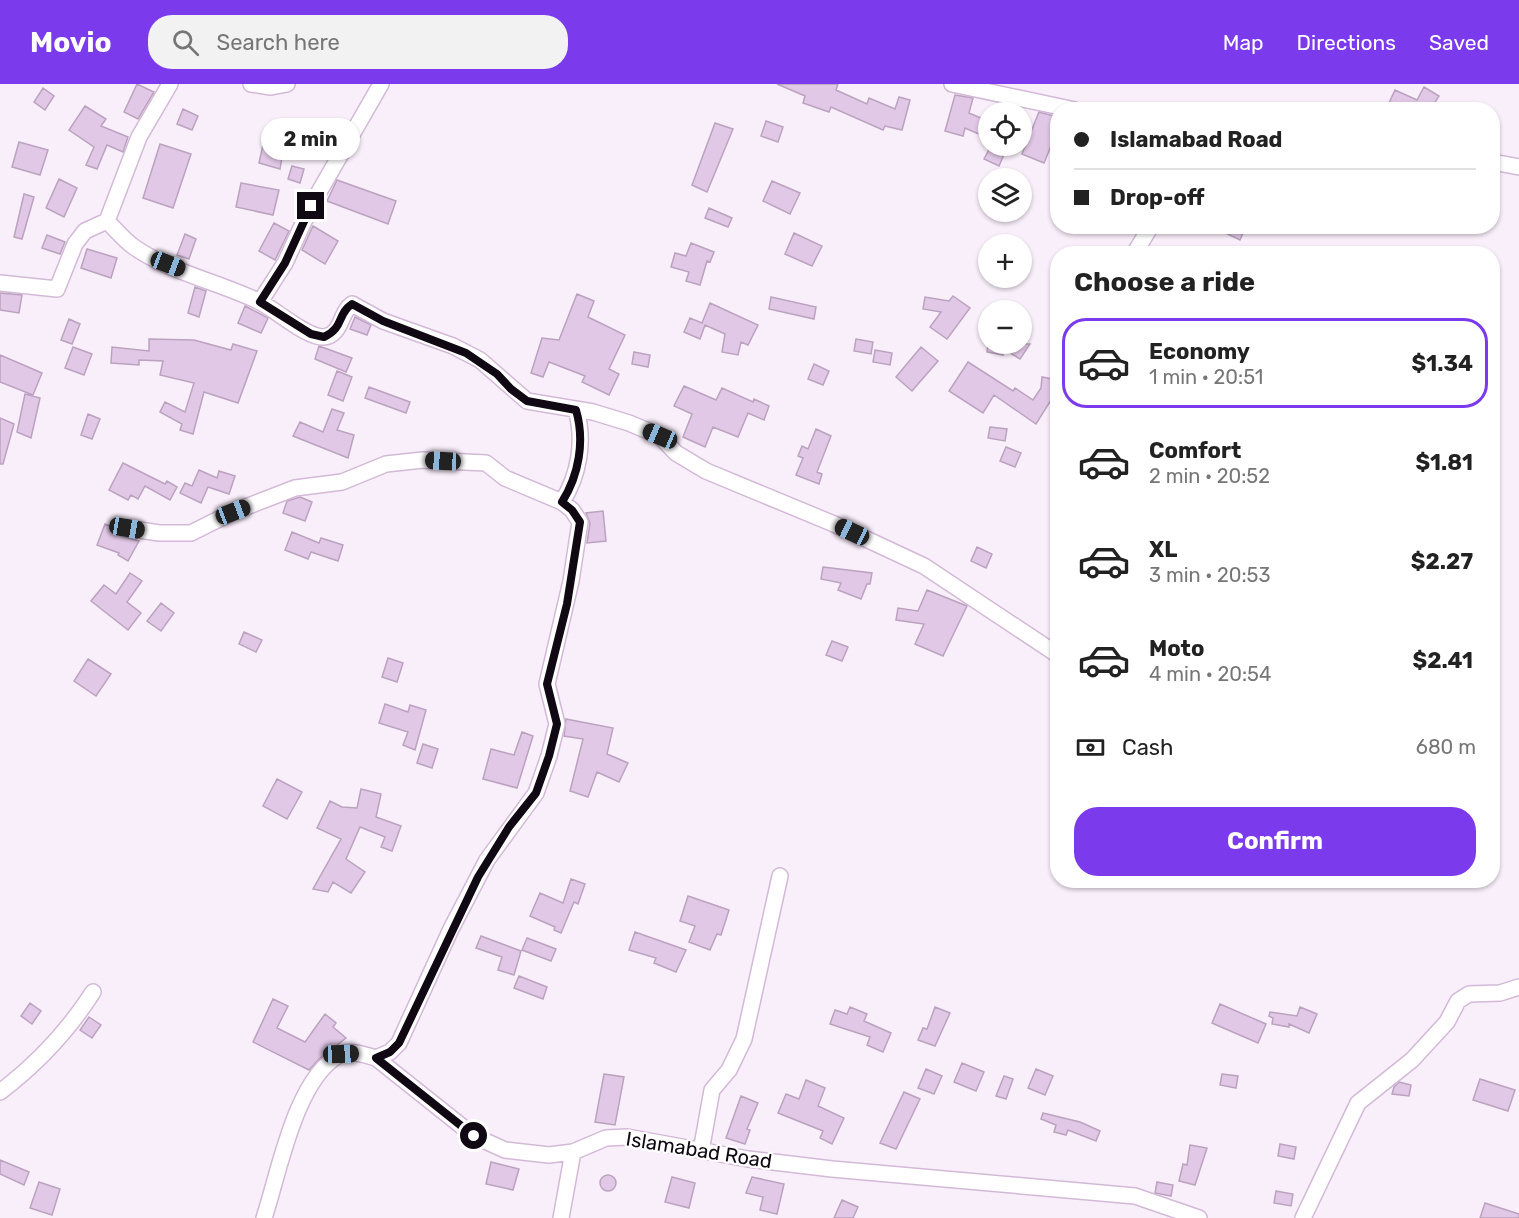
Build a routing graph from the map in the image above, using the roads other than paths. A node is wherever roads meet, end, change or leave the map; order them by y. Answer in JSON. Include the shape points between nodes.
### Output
{"nodes":[{"id":1,"x":170,"y":84,"type":"edge"},
{"id":2,"x":251,"y":84,"type":"edge"},
{"id":3,"x":287,"y":84,"type":"edge"},
{"id":4,"x":381,"y":84,"type":"edge"},
{"id":5,"x":952,"y":84,"type":"edge"},
{"id":6,"x":1050,"y":105,"type":"edge"},
{"id":7,"x":1500,"y":163,"type":"edge"},
{"id":8,"x":1519,"y":167,"type":"edge"},
{"id":9,"x":107,"y":221,"type":"junction"},
{"id":10,"x":0,"y":283,"type":"edge"},
{"id":11,"x":260,"y":302,"type":"junction"},
{"id":12,"x":576,"y":410,"type":"junction"},
{"id":13,"x":562,"y":502,"type":"junction"},
{"id":14,"x":127,"y":528,"type":"dead end"},
{"id":15,"x":1050,"y":650,"type":"edge"},
{"id":16,"x":780,"y":876,"type":"dead end"},
{"id":17,"x":1519,"y":987,"type":"edge"},
{"id":18,"x":93,"y":992,"type":"dead end"},
{"id":19,"x":376,"y":1058,"type":"junction"},
{"id":20,"x":0,"y":1092,"type":"edge"},
{"id":21,"x":701,"y":1151,"type":"junction"},
{"id":22,"x":573,"y":1152,"type":"junction"},
{"id":23,"x":264,"y":1218,"type":"edge"},
{"id":24,"x":561,"y":1218,"type":"edge"},
{"id":25,"x":1199,"y":1218,"type":"edge"},
{"id":26,"x":1303,"y":1218,"type":"edge"}],
"edges":[{"from":1,"to":9,"type":"street","via":[[139,137]]},
{"from":2,"to":3,"type":"street"},
{"from":4,"to":11,"type":"street"},
{"from":5,"to":6,"type":"street"},
{"from":7,"to":8,"type":"street"},
{"from":9,"to":10,"type":"street","via":[[85,231],[75,244],[57,289]]},
{"from":9,"to":11,"type":"street","via":[[134,247]]},
{"from":11,"to":12,"type":"street","via":[[311,334],[324,337],[339,326],[345,309],[352,304],[383,321],[480,360],[527,401]]},
{"from":12,"to":13,"type":"street","via":[[581,427],[579,462],[572,487]]},
{"from":12,"to":15,"type":"street","via":[[629,423],[660,436],[676,453],[706,471],[924,566]]},
{"from":13,"to":14,"type":"street","via":[[505,478],[486,463],[423,460],[386,464],[342,482],[295,488],[191,533]]},
{"from":13,"to":19,"type":"street","via":[[580,522],[567,604],[547,684],[557,724],[549,756],[536,793],[487,860],[399,1043]]},
{"from":16,"to":21,"type":"street","via":[[744,1039],[729,1070],[712,1090]]},
{"from":17,"to":26,"type":"street","via":[[1500,993],[1469,994],[1458,1001],[1447,1022],[1412,1060],[1358,1103]]},
{"from":18,"to":20,"type":"street","via":[[76,1019],[33,1067]]},
{"from":19,"to":22,"type":"street","name":"Islamabad Road","via":[[474,1136],[506,1150],[549,1155]]},
{"from":19,"to":23,"type":"street","via":[[341,1054],[308,1090],[285,1143]]},
{"from":21,"to":22,"type":"street","name":"Islamabad Road","via":[[627,1137],[606,1138]]},
{"from":21,"to":25,"type":"street","name":"Islamabad Road","via":[[832,1169],[1135,1196]]},
{"from":22,"to":24,"type":"street"}]}
